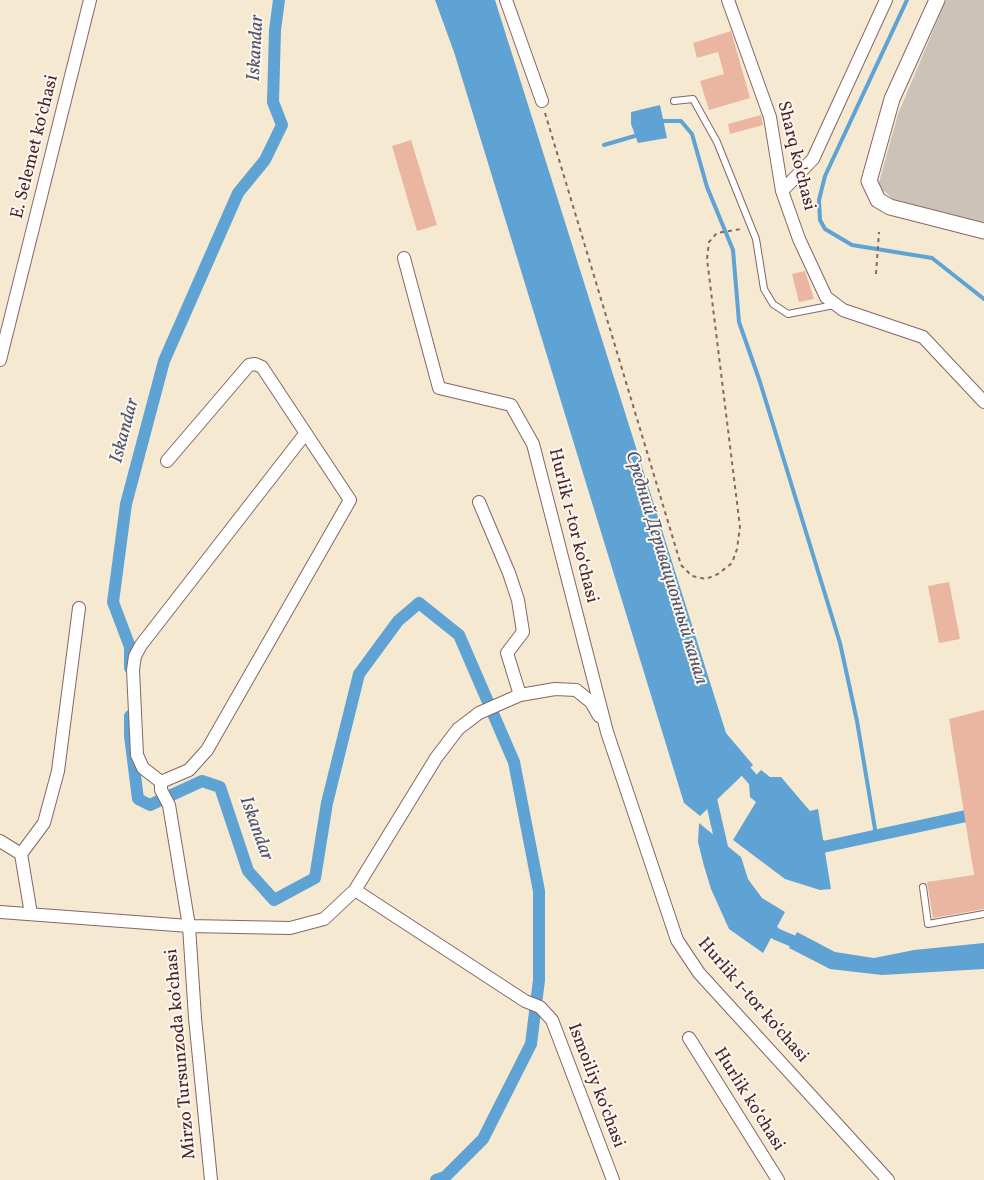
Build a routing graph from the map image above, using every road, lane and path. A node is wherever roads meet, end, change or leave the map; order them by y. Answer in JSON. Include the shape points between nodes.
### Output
{"nodes":[{"id":1,"x":90,"y":0,"type":"edge"},
{"id":2,"x":506,"y":0,"type":"edge"},
{"id":3,"x":728,"y":0,"type":"edge"},
{"id":4,"x":886,"y":0,"type":"edge"},
{"id":5,"x":937,"y":0,"type":"edge"},
{"id":6,"x":542,"y":101,"type":"joint"},
{"id":7,"x":674,"y":101,"type":"dead end"},
{"id":8,"x":782,"y":191,"type":"junction"},
{"id":9,"x":738,"y":229,"type":"dead end"},
{"id":10,"x":984,"y":231,"type":"edge"},
{"id":11,"x":879,"y":232,"type":"dead end"},
{"id":12,"x":404,"y":258,"type":"dead end"},
{"id":13,"x":876,"y":274,"type":"dead end"},
{"id":14,"x":839,"y":308,"type":"junction"},
{"id":15,"x":0,"y":358,"type":"edge"},
{"id":16,"x":984,"y":402,"type":"edge"},
{"id":17,"x":305,"y":434,"type":"junction"},
{"id":18,"x":168,"y":461,"type":"dead end"},
{"id":19,"x":479,"y":502,"type":"dead end"},
{"id":20,"x":79,"y":608,"type":"dead end"},
{"id":21,"x":520,"y":695,"type":"junction"},
{"id":22,"x":607,"y":732,"type":"junction"},
{"id":23,"x":161,"y":786,"type":"junction"},
{"id":24,"x":0,"y":842,"type":"edge"},
{"id":25,"x":21,"y":854,"type":"junction"},
{"id":26,"x":923,"y":887,"type":"dead end"},
{"id":27,"x":355,"y":890,"type":"junction"},
{"id":28,"x":0,"y":912,"type":"edge"},
{"id":29,"x":31,"y":914,"type":"junction"},
{"id":30,"x":984,"y":914,"type":"edge"},
{"id":31,"x":189,"y":926,"type":"junction"},
{"id":32,"x":689,"y":1038,"type":"dead end"},
{"id":33,"x":211,"y":1180,"type":"edge"},
{"id":34,"x":613,"y":1180,"type":"edge"},
{"id":35,"x":778,"y":1180,"type":"edge"},
{"id":36,"x":888,"y":1180,"type":"edge"}],
"edges":[{"from":1,"to":15,"type":"street","name":"E. Selemet ko‘chasi"},
{"from":2,"to":6,"type":"street"},
{"from":3,"to":8,"type":"street","name":"Sharq ko'chasi","via":[[770,118]]},
{"from":4,"to":8,"type":"street","via":[[813,159]]},
{"from":5,"to":10,"type":"street","via":[[892,99],[869,181],[878,200],[890,207]]},
{"from":6,"to":9,"type":"path","via":[[681,564],[692,576],[706,579],[732,563],[740,528],[707,259],[709,242],[718,233]]},
{"from":7,"to":14,"type":"lane","via":[[693,99],[717,142],[756,239],[764,289],[773,304],[788,314]]},
{"from":8,"to":14,"type":"street","name":"Sharq ko'chasi","via":[[799,239],[826,297]]},
{"from":11,"to":13,"type":"path"},
{"from":12,"to":22,"type":"street","name":"Hurlik 1-tor ko‘chasi","via":[[438,388],[511,405],[533,444]]},
{"from":14,"to":16,"type":"street","via":[[923,337]]},
{"from":17,"to":18,"type":"street","via":[[262,367],[249,365]]},
{"from":17,"to":23,"type":"street","via":[[141,644],[135,656],[137,755],[143,768]]},
{"from":17,"to":23,"type":"street","via":[[350,498],[349,504],[206,750],[189,770]]},
{"from":19,"to":21,"type":"street","via":[[518,600],[523,632],[507,653]]},
{"from":20,"to":25,"type":"street","via":[[58,771],[44,823]]},
{"from":21,"to":22,"type":"street","name":"Hurlik 1-tor ko‘chasi","via":[[555,689],[576,690],[591,702]]},
{"from":21,"to":27,"type":"street","name":"Hurlik 1-tor ko‘chasi","via":[[479,712],[458,730],[436,758]]},
{"from":22,"to":36,"type":"street","name":"Hurlik 1-tor ko‘chasi","via":[[677,940],[699,973]]},
{"from":23,"to":31,"type":"street","name":"Mirzo Tursunzoda ko‘chasi","via":[[169,805]]},
{"from":24,"to":25,"type":"street"},
{"from":25,"to":29,"type":"street"},
{"from":26,"to":30,"type":"lane","via":[[928,924]]},
{"from":27,"to":31,"type":"street","name":"Hurlik 1-tor ko‘chasi","via":[[324,919],[290,928]]},
{"from":27,"to":34,"type":"street","name":"Ismoiliy ko‘chasi","via":[[525,1001],[540,1007],[552,1020]]},
{"from":28,"to":29,"type":"street","name":"Hurlik 1-tor ko‘chasi"},
{"from":29,"to":31,"type":"street","name":"Hurlik 1-tor ko‘chasi"},
{"from":31,"to":33,"type":"street","name":"Mirzo Tursunzoda ko‘chasi"},
{"from":32,"to":35,"type":"street","name":"Hurlik ko‘chasi"}]}
